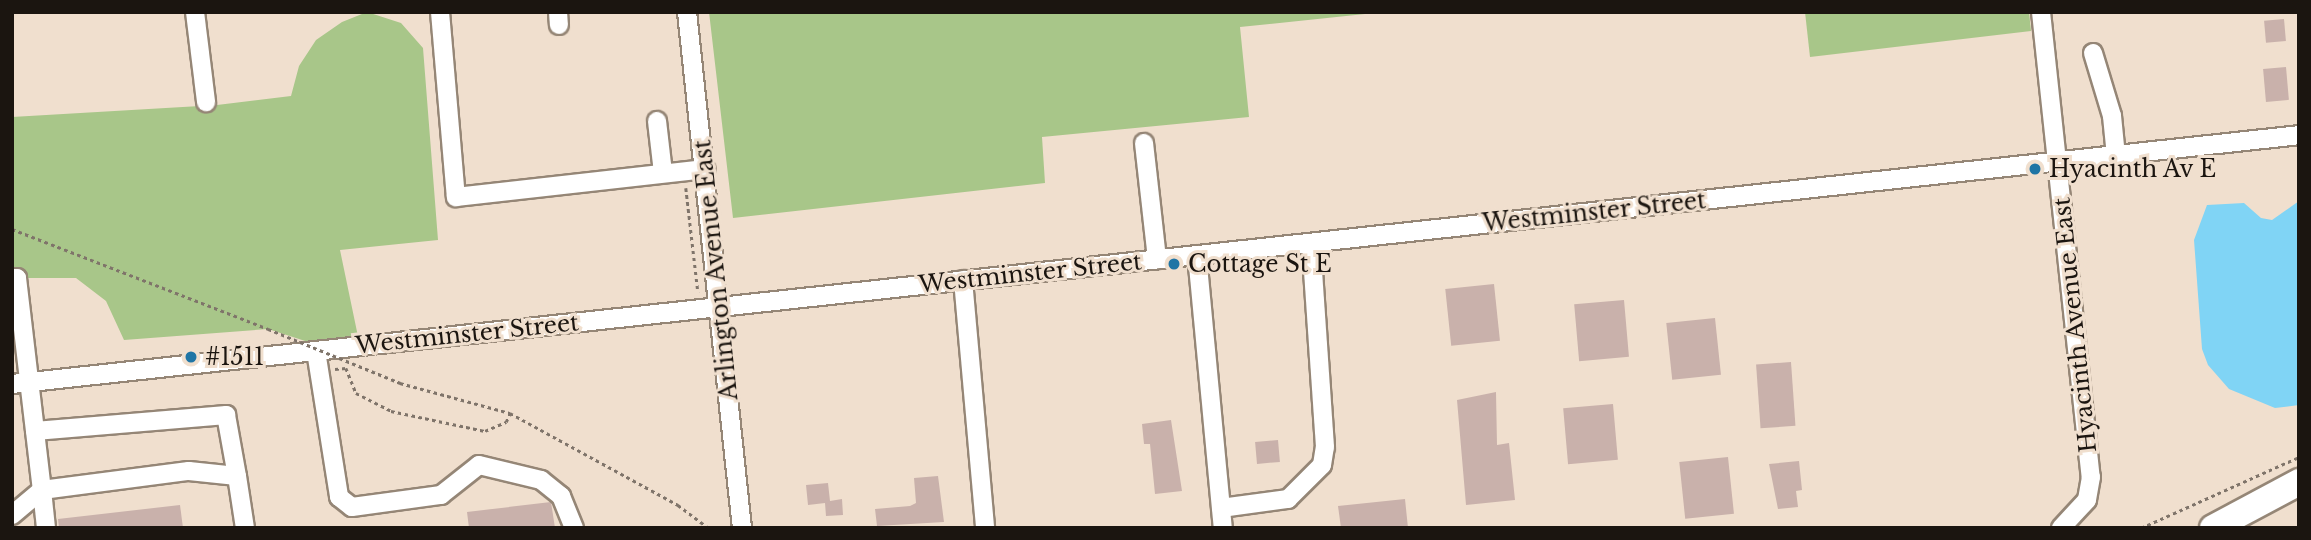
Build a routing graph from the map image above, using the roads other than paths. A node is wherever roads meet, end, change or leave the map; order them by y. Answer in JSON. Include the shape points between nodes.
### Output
{"nodes":[{"id":1,"x":195,"y":12,"type":"edge"},
{"id":2,"x":440,"y":12,"type":"edge"},
{"id":3,"x":687,"y":12,"type":"edge"},
{"id":4,"x":2042,"y":12,"type":"edge"},
{"id":5,"x":2093,"y":54,"type":"dead end"},
{"id":6,"x":206,"y":102,"type":"dead end"},
{"id":7,"x":657,"y":121,"type":"dead end"},
{"id":8,"x":2299,"y":135,"type":"edge"},
{"id":9,"x":1144,"y":143,"type":"dead end"},
{"id":10,"x":2116,"y":156,"type":"junction"},
{"id":11,"x":2058,"y":162,"type":"junction"},
{"id":12,"x":705,"y":169,"type":"junction"},
{"id":13,"x":663,"y":173,"type":"junction"},
{"id":14,"x":1311,"y":243,"type":"junction"},
{"id":15,"x":1197,"y":256,"type":"junction"},
{"id":16,"x":1157,"y":259,"type":"junction"},
{"id":17,"x":12,"y":278,"type":"edge"},
{"id":18,"x":963,"y":281,"type":"junction"},
{"id":19,"x":722,"y":306,"type":"junction"},
{"id":20,"x":316,"y":351,"type":"junction"},
{"id":21,"x":21,"y":383,"type":"edge"},
{"id":22,"x":35,"y":430,"type":"junction"},
{"id":23,"x":237,"y":476,"type":"junction"},
{"id":24,"x":2299,"y":482,"type":"edge"},
{"id":25,"x":41,"y":490,"type":"junction"},
{"id":26,"x":1221,"y":508,"type":"junction"},
{"id":27,"x":12,"y":515,"type":"edge"},
{"id":28,"x":46,"y":528,"type":"edge"},
{"id":29,"x":245,"y":528,"type":"edge"},
{"id":30,"x":574,"y":528,"type":"edge"},
{"id":31,"x":742,"y":528,"type":"edge"},
{"id":32,"x":985,"y":528,"type":"edge"},
{"id":33,"x":1223,"y":528,"type":"edge"},
{"id":34,"x":2061,"y":528,"type":"edge"},
{"id":35,"x":2213,"y":528,"type":"edge"}],
"edges":[{"from":1,"to":6,"type":"street"},
{"from":2,"to":13,"type":"street","via":[[456,197]]},
{"from":3,"to":12,"type":"street","name":"Arlington Avenue East"},
{"from":4,"to":11,"type":"street","name":"Hyacinth Avenue East"},
{"from":5,"to":10,"type":"street","via":[[2112,116]]},
{"from":7,"to":13,"type":"street"},
{"from":8,"to":10,"type":"street","name":"Westminster Street"},
{"from":9,"to":16,"type":"street"},
{"from":10,"to":11,"type":"street","name":"Westminster Street"},
{"from":11,"to":14,"type":"street","name":"Westminster Street"},
{"from":11,"to":34,"type":"street","name":"Hyacinth Avenue East","via":[[2090,458],[2090,489],[2081,511]]},
{"from":12,"to":13,"type":"street"},
{"from":12,"to":19,"type":"street","name":"Arlington Avenue East"},
{"from":14,"to":15,"type":"street","name":"Westminster Street"},
{"from":14,"to":26,"type":"street","via":[[1325,447],[1322,465],[1288,499]]},
{"from":15,"to":16,"type":"street","name":"Westminster Street"},
{"from":15,"to":26,"type":"street"},
{"from":16,"to":18,"type":"street","name":"Westminster Street"},
{"from":17,"to":21,"type":"street","via":[[17,278]]},
{"from":18,"to":19,"type":"street","name":"Westminster Street"},
{"from":18,"to":32,"type":"street"},
{"from":19,"to":20,"type":"street","name":"Westminster Street"},
{"from":19,"to":31,"type":"street","name":"Arlington Avenue East"},
{"from":20,"to":21,"type":"street","name":"Westminster Street"},
{"from":20,"to":30,"type":"street","via":[[339,497],[352,507],[441,495],[480,465],[541,480],[561,496]]},
{"from":21,"to":22,"type":"street"},
{"from":22,"to":23,"type":"street","via":[[226,415]]},
{"from":22,"to":25,"type":"street"},
{"from":23,"to":25,"type":"street","via":[[189,471]]},
{"from":23,"to":29,"type":"street"},
{"from":24,"to":35,"type":"highway"},
{"from":25,"to":27,"type":"street"},
{"from":25,"to":28,"type":"street"},
{"from":26,"to":33,"type":"street"}]}
